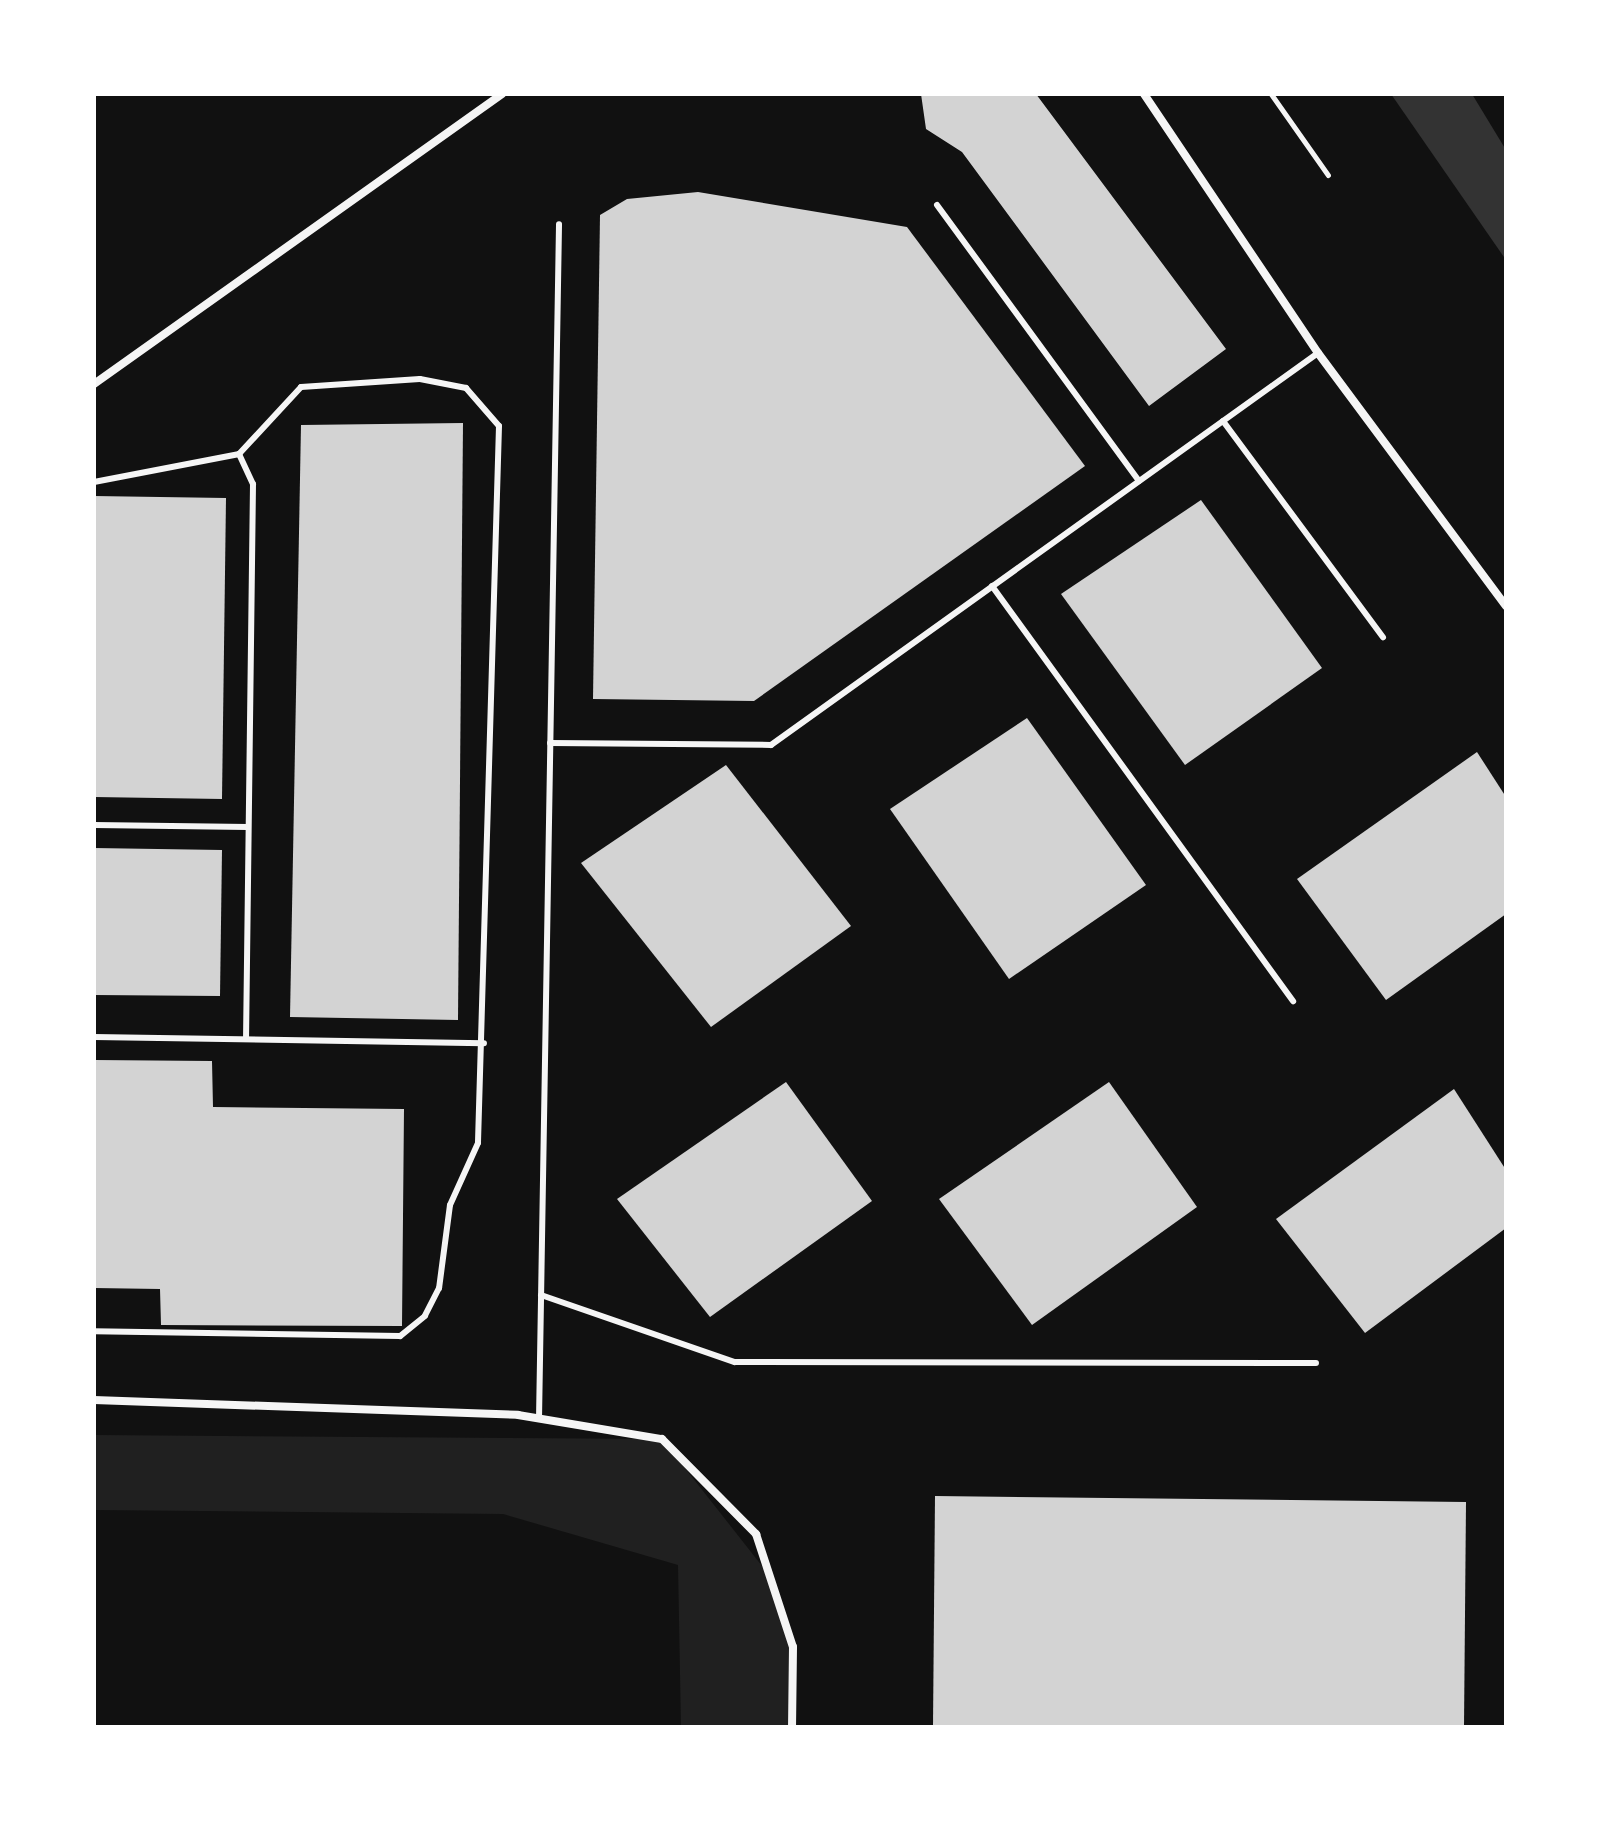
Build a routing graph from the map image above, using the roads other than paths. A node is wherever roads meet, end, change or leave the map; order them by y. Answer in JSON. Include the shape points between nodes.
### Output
{"nodes":[{"id":1,"x":502,"y":94,"type":"edge"},
{"id":2,"x":1144,"y":94,"type":"edge"},
{"id":3,"x":937,"y":205,"type":"dead end"},
{"id":4,"x":559,"y":224,"type":"dead end"},
{"id":5,"x":1318,"y":353,"type":"junction"},
{"id":6,"x":94,"y":384,"type":"edge"},
{"id":7,"x":1223,"y":421,"type":"junction"},
{"id":8,"x":239,"y":454,"type":"junction"},
{"id":9,"x":1139,"y":481,"type":"junction"},
{"id":10,"x":94,"y":482,"type":"edge"},
{"id":11,"x":992,"y":586,"type":"junction"},
{"id":12,"x":1506,"y":606,"type":"edge"},
{"id":13,"x":1383,"y":637,"type":"dead end"},
{"id":14,"x":550,"y":743,"type":"junction"},
{"id":15,"x":94,"y":825,"type":"edge"},
{"id":16,"x":248,"y":827,"type":"junction"},
{"id":17,"x":1293,"y":1001,"type":"dead end"},
{"id":18,"x":94,"y":1037,"type":"edge"},
{"id":19,"x":246,"y":1039,"type":"junction"},
{"id":20,"x":484,"y":1043,"type":"junction"},
{"id":21,"x":541,"y":1295,"type":"junction"},
{"id":22,"x":94,"y":1331,"type":"edge"},
{"id":23,"x":1316,"y":1363,"type":"dead end"},
{"id":24,"x":94,"y":1400,"type":"edge"},
{"id":25,"x":539,"y":1419,"type":"junction"},
{"id":26,"x":792,"y":1727,"type":"edge"}],
"edges":[{"from":1,"to":6,"type":"street"},
{"from":2,"to":5,"type":"street"},
{"from":3,"to":9,"type":"lane"},
{"from":4,"to":14,"type":"lane"},
{"from":5,"to":7,"type":"lane"},
{"from":5,"to":12,"type":"street"},
{"from":7,"to":9,"type":"lane"},
{"from":7,"to":13,"type":"lane"},
{"from":8,"to":10,"type":"lane"},
{"from":8,"to":16,"type":"lane","via":[[253,484]]},
{"from":8,"to":20,"type":"lane","via":[[301,387],[420,379],[466,388],[499,426]]},
{"from":9,"to":11,"type":"lane"},
{"from":11,"to":14,"type":"lane","via":[[771,745]]},
{"from":11,"to":17,"type":"lane"},
{"from":14,"to":21,"type":"lane"},
{"from":15,"to":16,"type":"lane"},
{"from":16,"to":19,"type":"lane"},
{"from":18,"to":19,"type":"lane"},
{"from":19,"to":20,"type":"lane"},
{"from":20,"to":22,"type":"lane","via":[[478,1143],[450,1205],[439,1288],[425,1316],[400,1336]]},
{"from":21,"to":23,"type":"lane","via":[[735,1362]]},
{"from":21,"to":25,"type":"lane"},
{"from":24,"to":25,"type":"street"},
{"from":25,"to":26,"type":"street","via":[[662,1439],[756,1534],[793,1647]]}]}
